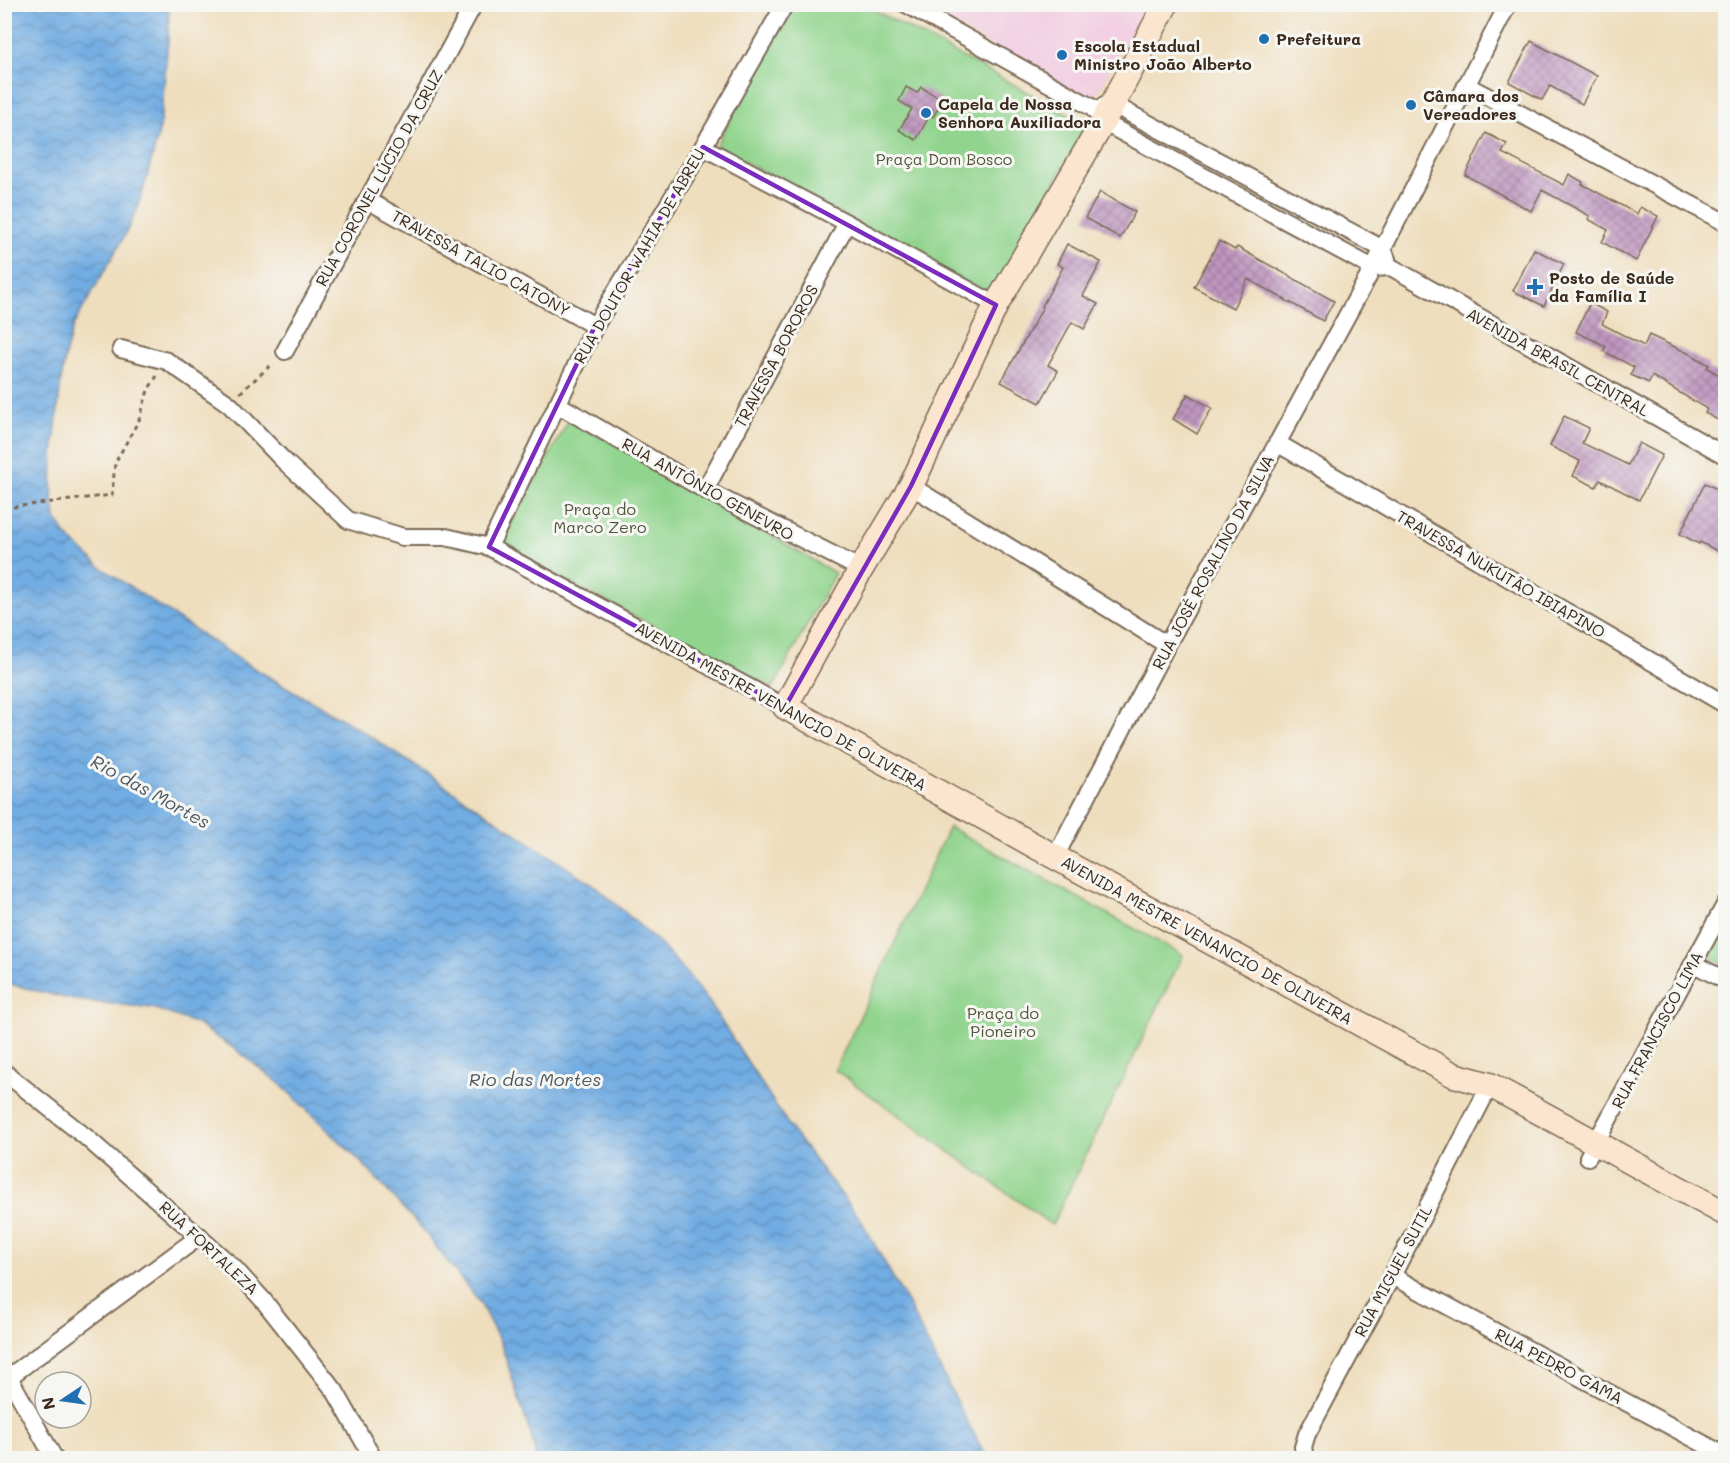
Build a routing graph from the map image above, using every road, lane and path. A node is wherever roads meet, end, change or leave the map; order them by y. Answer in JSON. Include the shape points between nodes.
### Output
{"nodes":[{"id":1,"x":474,"y":4,"type":"edge"},
{"id":2,"x":785,"y":4,"type":"edge"},
{"id":3,"x":906,"y":4,"type":"edge"},
{"id":4,"x":1166,"y":4,"type":"edge"},
{"id":5,"x":1508,"y":4,"type":"edge"},
{"id":6,"x":1467,"y":85,"type":"junction"},
{"id":7,"x":1103,"y":111,"type":"junction"},
{"id":8,"x":703,"y":147,"type":"junction"},
{"id":9,"x":367,"y":200,"type":"junction"},
{"id":10,"x":847,"y":223,"type":"junction"},
{"id":11,"x":1725,"y":223,"type":"edge"},
{"id":12,"x":1383,"y":249,"type":"junction"},
{"id":13,"x":1391,"y":267,"type":"junction"},
{"id":14,"x":1373,"y":268,"type":"junction"},
{"id":15,"x":996,"y":305,"type":"junction"},
{"id":16,"x":595,"y":326,"type":"junction"},
{"id":17,"x":121,"y":348,"type":"dead end"},
{"id":18,"x":285,"y":351,"type":"joint"},
{"id":19,"x":167,"y":361,"type":"junction"},
{"id":20,"x":229,"y":404,"type":"junction"},
{"id":21,"x":557,"y":404,"type":"junction"},
{"id":22,"x":1277,"y":443,"type":"junction"},
{"id":23,"x":1725,"y":456,"type":"edge"},
{"id":24,"x":911,"y":486,"type":"junction"},
{"id":25,"x":705,"y":490,"type":"junction"},
{"id":26,"x":4,"y":508,"type":"edge"},
{"id":27,"x":489,"y":547,"type":"junction"},
{"id":28,"x":861,"y":569,"type":"junction"},
{"id":29,"x":1167,"y":645,"type":"junction"},
{"id":30,"x":1725,"y":705,"type":"edge"},
{"id":31,"x":785,"y":707,"type":"junction"},
{"id":32,"x":1055,"y":857,"type":"junction"},
{"id":33,"x":1725,"y":903,"type":"edge"},
{"id":34,"x":1694,"y":963,"type":"junction"},
{"id":35,"x":1725,"y":981,"type":"edge"},
{"id":36,"x":4,"y":1072,"type":"edge"},
{"id":37,"x":1486,"y":1092,"type":"junction"},
{"id":38,"x":1592,"y":1150,"type":"junction"},
{"id":39,"x":1725,"y":1214,"type":"edge"},
{"id":40,"x":1725,"y":1233,"type":"edge"},
{"id":41,"x":200,"y":1236,"type":"junction"},
{"id":42,"x":1392,"y":1276,"type":"junction"},
{"id":43,"x":7,"y":1374,"type":"edge"},
{"id":44,"x":1725,"y":1456,"type":"edge"},
{"id":45,"x":54,"y":1458,"type":"edge"},
{"id":46,"x":374,"y":1458,"type":"edge"},
{"id":47,"x":1305,"y":1458,"type":"edge"}],
"edges":[{"from":1,"to":9,"type":"street","name":"RUA CORONEL LÚCIO DA CRUZ"},
{"from":2,"to":8,"type":"street","name":"RUA DOUTOR WAHIA DE ABREU"},
{"from":3,"to":7,"type":"street"},
{"from":4,"to":7,"type":"street"},
{"from":5,"to":6,"type":"street","name":"RUA JOSÉ ROSALINO DA SILVA"},
{"from":6,"to":11,"type":"street"},
{"from":6,"to":12,"type":"street","name":"RUA JOSÉ ROSALINO DA SILVA"},
{"from":7,"to":12,"type":"street"},
{"from":7,"to":14,"type":"street"},
{"from":7,"to":15,"type":"street"},
{"from":8,"to":10,"type":"street"},
{"from":8,"to":16,"type":"street","name":"RUA DOUTOR WAHIA DE ABREU"},
{"from":9,"to":16,"type":"street","name":"TRAVESSA TALIO CATONY"},
{"from":9,"to":18,"type":"street","name":"RUA CORONEL LÚCIO DA CRUZ"},
{"from":10,"to":15,"type":"street"},
{"from":10,"to":25,"type":"street","name":"TRAVESSA BOROROS"},
{"from":12,"to":13,"type":"street"},
{"from":12,"to":14,"type":"street","name":"RUA JOSÉ ROSALINO DA SILVA"},
{"from":13,"to":14,"type":"street"},
{"from":13,"to":23,"type":"street","name":"AVENIDA BRASIL CENTRAL"},
{"from":14,"to":22,"type":"street","name":"RUA JOSÉ ROSALINO DA SILVA"},
{"from":15,"to":24,"type":"street"},
{"from":16,"to":21,"type":"street","name":"RUA DOUTOR WAHIA DE ABREU"},
{"from":17,"to":19,"type":"street","name":"AVENIDA MESTRE VENANCIO DE OLIVEIRA"},
{"from":18,"to":20,"type":"path"},
{"from":19,"to":20,"type":"street","name":"AVENIDA MESTRE VENANCIO DE OLIVEIRA"},
{"from":19,"to":26,"type":"path","via":[[148,390],[140,417],[115,463],[112,495]]},
{"from":20,"to":27,"type":"street","name":"AVENIDA MESTRE VENANCIO DE OLIVEIRA","via":[[348,520],[403,537],[446,537]]},
{"from":21,"to":25,"type":"street","name":"RUA ANTÔNIO GENEVRO"},
{"from":21,"to":27,"type":"street","name":"RUA DOUTOR WAHIA DE ABREU"},
{"from":22,"to":29,"type":"street","name":"RUA JOSÉ ROSALINO DA SILVA"},
{"from":22,"to":30,"type":"street","name":"TRAVESSA NUKUTÃO IBIAPINO"},
{"from":24,"to":28,"type":"street"},
{"from":24,"to":29,"type":"street"},
{"from":25,"to":28,"type":"street","name":"RUA ANTÔNIO GENEVRO"},
{"from":27,"to":31,"type":"street","name":"AVENIDA MESTRE VENANCIO DE OLIVEIRA"},
{"from":28,"to":31,"type":"street"},
{"from":29,"to":32,"type":"street","name":"RUA JOSÉ ROSALINO DA SILVA"},
{"from":31,"to":32,"type":"street","name":"AVENIDA MESTRE VENANCIO DE OLIVEIRA"},
{"from":32,"to":37,"type":"street","name":"AVENIDA MESTRE VENANCIO DE OLIVEIRA"},
{"from":33,"to":34,"type":"street","name":"RUA FRANCISCO LIMA"},
{"from":34,"to":35,"type":"street"},
{"from":34,"to":38,"type":"street","name":"RUA FRANCISCO LIMA"},
{"from":36,"to":41,"type":"street","name":"RUA FORTALEZA"},
{"from":37,"to":38,"type":"street","name":"AVENIDA MESTRE VENANCIO DE OLIVEIRA"},
{"from":37,"to":42,"type":"street","name":"RUA MIGUEL SUTIL"},
{"from":38,"to":39,"type":"street","name":"AVENIDA MESTRE VENANCIO DE OLIVEIRA"},
{"from":38,"to":40,"type":"street","name":"AVENIDA MESTRE VENANCIO DE OLIVEIRA"},
{"from":41,"to":43,"type":"street"},
{"from":41,"to":46,"type":"street","name":"RUA FORTALEZA","via":[[295,1338],[335,1391]]},
{"from":42,"to":44,"type":"street","name":"RUA PEDRO GAMA"},
{"from":42,"to":47,"type":"street","name":"RUA MIGUEL SUTIL","via":[[1307,1434]]},
{"from":43,"to":45,"type":"street"}]}
